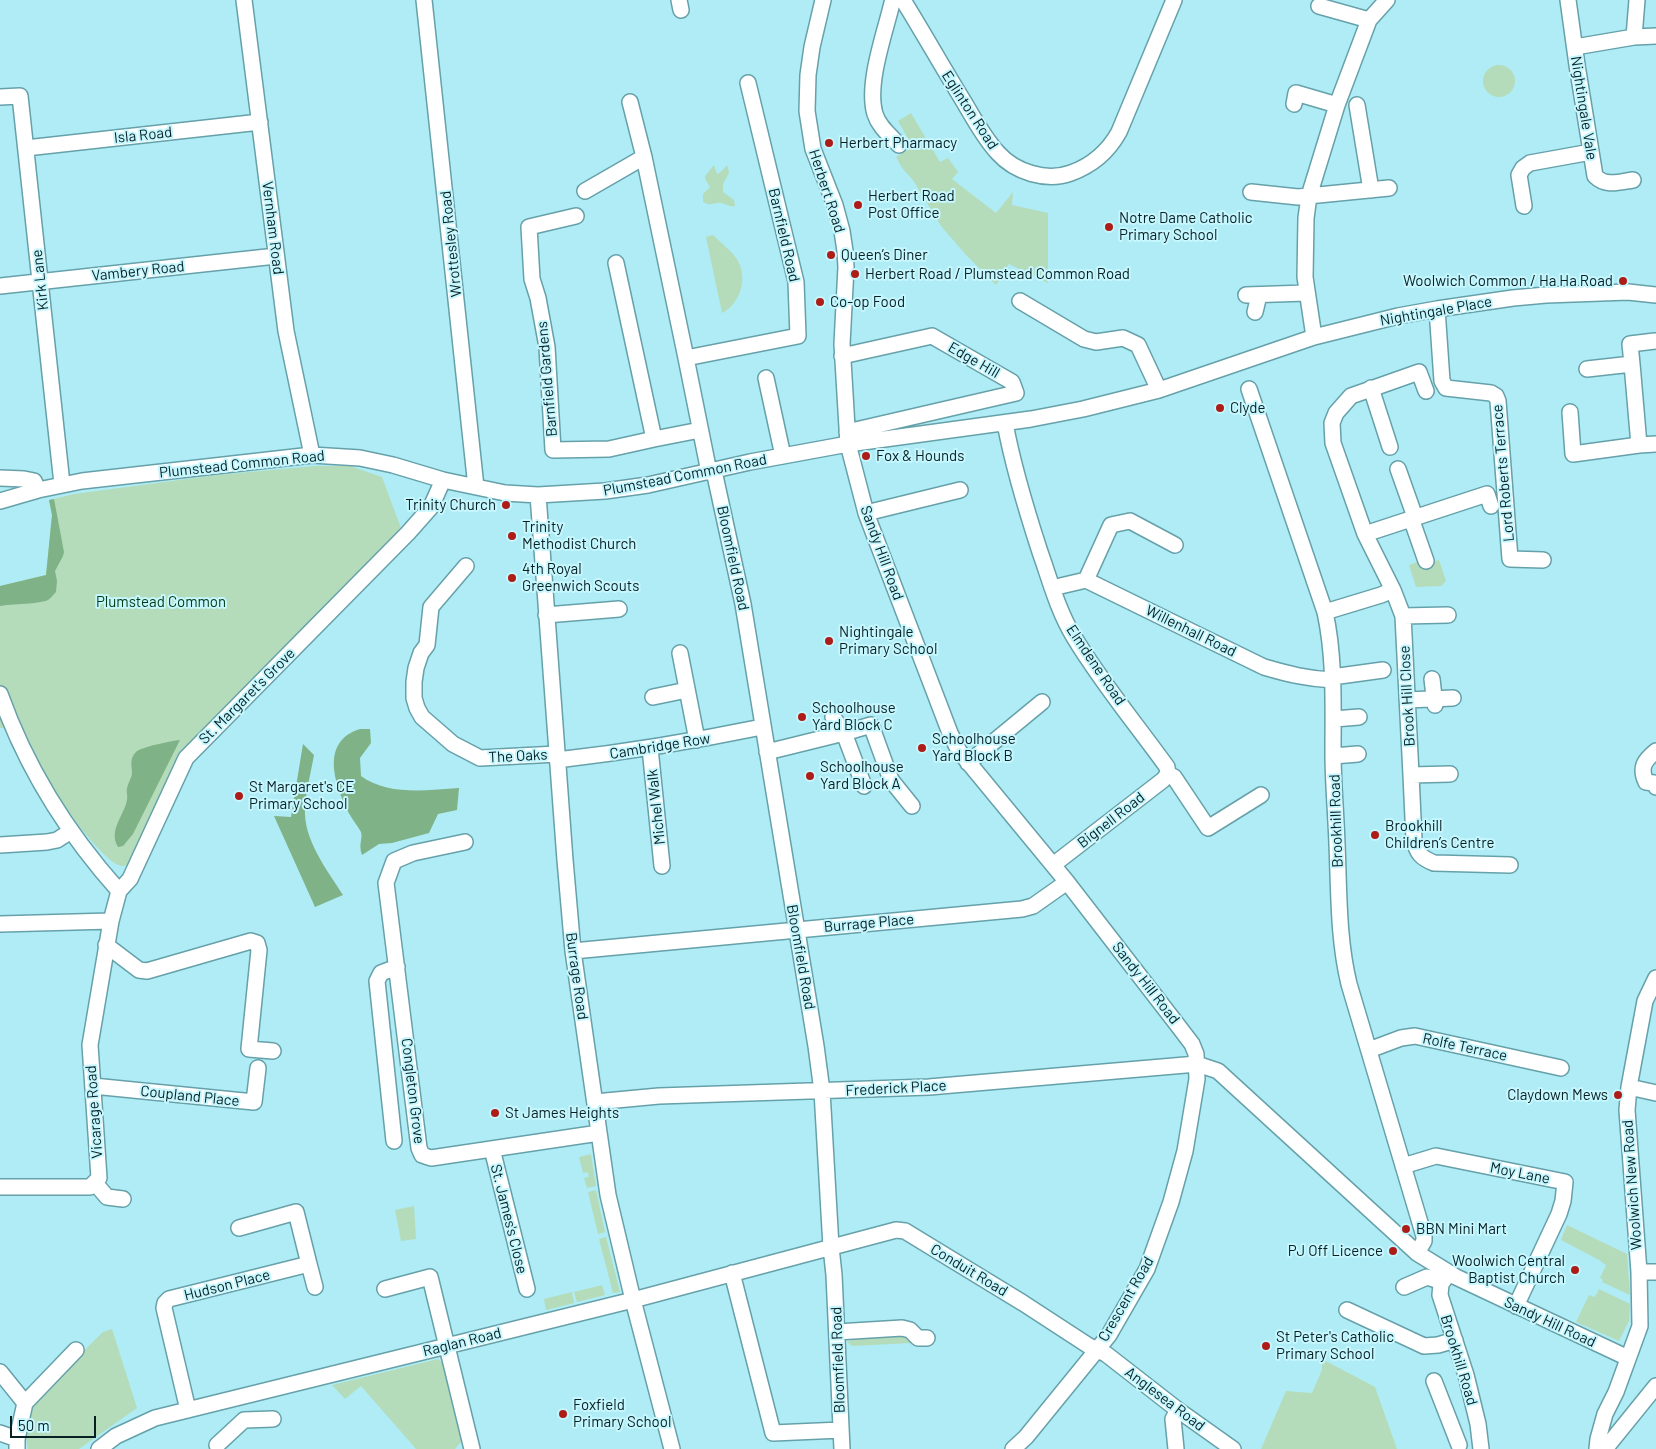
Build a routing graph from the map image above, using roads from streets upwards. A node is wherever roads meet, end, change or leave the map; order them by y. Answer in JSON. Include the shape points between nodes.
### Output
{"nodes":[{"id":1,"x":244,"y":0,"type":"edge"},
{"id":2,"x":424,"y":0,"type":"edge"},
{"id":3,"x":823,"y":0,"type":"edge"},
{"id":4,"x":896,"y":0,"type":"edge"},
{"id":5,"x":903,"y":0,"type":"edge"},
{"id":6,"x":1174,"y":0,"type":"edge"},
{"id":7,"x":1387,"y":0,"type":"edge"},
{"id":8,"x":1568,"y":0,"type":"edge"},
{"id":9,"x":1637,"y":0,"type":"edge"},
{"id":10,"x":1318,"y":6,"type":"dead end"},
{"id":11,"x":1369,"y":20,"type":"junction"},
{"id":12,"x":1656,"y":36,"type":"edge"},
{"id":13,"x":1634,"y":37,"type":"junction"},
{"id":14,"x":1575,"y":46,"type":"junction"},
{"id":15,"x":748,"y":83,"type":"dead end"},
{"id":16,"x":0,"y":97,"type":"edge"},
{"id":17,"x":630,"y":102,"type":"dead end"},
{"id":18,"x":1294,"y":104,"type":"dead end"},
{"id":19,"x":1337,"y":105,"type":"junction"},
{"id":20,"x":1357,"y":105,"type":"dead end"},
{"id":21,"x":260,"y":122,"type":"junction"},
{"id":22,"x":899,"y":145,"type":"dead end"},
{"id":23,"x":26,"y":148,"type":"junction"},
{"id":24,"x":1591,"y":152,"type":"junction"},
{"id":25,"x":644,"y":157,"type":"junction"},
{"id":26,"x":1633,"y":180,"type":"dead end"},
{"id":27,"x":1388,"y":188,"type":"dead end"},
{"id":28,"x":1371,"y":190,"type":"junction"},
{"id":29,"x":585,"y":191,"type":"dead end"},
{"id":30,"x":1251,"y":192,"type":"dead end"},
{"id":31,"x":1309,"y":196,"type":"junction"},
{"id":32,"x":1524,"y":206,"type":"dead end"},
{"id":33,"x":576,"y":216,"type":"dead end"},
{"id":34,"x":276,"y":256,"type":"junction"},
{"id":35,"x":616,"y":264,"type":"dead end"},
{"id":36,"x":40,"y":282,"type":"junction"},
{"id":37,"x":1656,"y":284,"type":"edge"},
{"id":38,"x":0,"y":286,"type":"edge"},
{"id":39,"x":1628,"y":292,"type":"junction"},
{"id":40,"x":1306,"y":293,"type":"junction"},
{"id":41,"x":1656,"y":296,"type":"edge"},
{"id":42,"x":1020,"y":301,"type":"dead end"},
{"id":43,"x":1437,"y":309,"type":"junction"},
{"id":44,"x":1255,"y":312,"type":"dead end"},
{"id":45,"x":1314,"y":337,"type":"junction"},
{"id":46,"x":1655,"y":341,"type":"edge"},
{"id":47,"x":842,"y":356,"type":"junction"},
{"id":48,"x":686,"y":358,"type":"junction"},
{"id":49,"x":1248,"y":360,"type":"joint"},
{"id":50,"x":1632,"y":364,"type":"junction"},
{"id":51,"x":1587,"y":369,"type":"dead end"},
{"id":52,"x":766,"y":378,"type":"dead end"},
{"id":53,"x":1371,"y":388,"type":"junction"},
{"id":54,"x":1249,"y":389,"type":"dead end"},
{"id":55,"x":1159,"y":390,"type":"junction"},
{"id":56,"x":1426,"y":391,"type":"dead end"},
{"id":57,"x":1570,"y":412,"type":"dead end"},
{"id":58,"x":1005,"y":423,"type":"junction"},
{"id":59,"x":700,"y":430,"type":"junction"},
{"id":60,"x":847,"y":438,"type":"junction"},
{"id":61,"x":654,"y":439,"type":"junction"},
{"id":62,"x":1656,"y":444,"type":"edge"},
{"id":63,"x":1639,"y":445,"type":"junction"},
{"id":64,"x":1390,"y":447,"type":"dead end"},
{"id":65,"x":312,"y":455,"type":"junction"},
{"id":66,"x":783,"y":456,"type":"junction"},
{"id":67,"x":1398,"y":469,"type":"dead end"},
{"id":68,"x":711,"y":471,"type":"junction"},
{"id":69,"x":0,"y":478,"type":"edge"},
{"id":70,"x":443,"y":480,"type":"junction"},
{"id":71,"x":62,"y":484,"type":"junction"},
{"id":72,"x":476,"y":487,"type":"junction"},
{"id":73,"x":38,"y":490,"type":"junction"},
{"id":74,"x":960,"y":490,"type":"dead end"},
{"id":75,"x":538,"y":494,"type":"junction"},
{"id":76,"x":1487,"y":494,"type":"dead end"},
{"id":77,"x":0,"y":501,"type":"edge"},
{"id":78,"x":866,"y":513,"type":"junction"},
{"id":79,"x":1413,"y":517,"type":"junction"},
{"id":80,"x":1365,"y":534,"type":"junction"},
{"id":81,"x":1175,"y":545,"type":"dead end"},
{"id":82,"x":1543,"y":560,"type":"dead end"},
{"id":83,"x":1426,"y":561,"type":"dead end"},
{"id":84,"x":466,"y":566,"type":"dead end"},
{"id":85,"x":1086,"y":580,"type":"junction"},
{"id":86,"x":1052,"y":588,"type":"junction"},
{"id":87,"x":1393,"y":590,"type":"junction"},
{"id":88,"x":619,"y":609,"type":"dead end"},
{"id":89,"x":1325,"y":612,"type":"junction"},
{"id":90,"x":546,"y":614,"type":"junction"},
{"id":91,"x":1448,"y":615,"type":"dead end"},
{"id":92,"x":1403,"y":616,"type":"junction"},
{"id":93,"x":680,"y":653,"type":"dead end"},
{"id":94,"x":1383,"y":670,"type":"dead end"},
{"id":95,"x":1332,"y":678,"type":"junction"},
{"id":96,"x":1432,"y":679,"type":"dead end"},
{"id":97,"x":687,"y":690,"type":"junction"},
{"id":98,"x":0,"y":694,"type":"edge"},
{"id":99,"x":653,"y":696,"type":"dead end"},
{"id":100,"x":1453,"y":698,"type":"dead end"},
{"id":101,"x":1407,"y":700,"type":"junction"},
{"id":102,"x":1042,"y":702,"type":"dead end"},
{"id":103,"x":1434,"y":702,"type":"junction"},
{"id":104,"x":833,"y":717,"type":"dead end"},
{"id":105,"x":1360,"y":717,"type":"dead end"},
{"id":106,"x":1334,"y":719,"type":"junction"},
{"id":107,"x":762,"y":727,"type":"junction"},
{"id":108,"x":844,"y":733,"type":"junction"},
{"id":109,"x":697,"y":740,"type":"junction"},
{"id":110,"x":650,"y":748,"type":"junction"},
{"id":111,"x":1656,"y":751,"type":"edge"},
{"id":112,"x":767,"y":752,"type":"junction"},
{"id":113,"x":1358,"y":754,"type":"dead end"},
{"id":114,"x":1333,"y":756,"type":"junction"},
{"id":115,"x":557,"y":757,"type":"junction"},
{"id":116,"x":968,"y":763,"type":"junction"},
{"id":117,"x":1168,"y":774,"type":"junction"},
{"id":118,"x":1450,"y":774,"type":"dead end"},
{"id":119,"x":1411,"y":775,"type":"junction"},
{"id":120,"x":864,"y":786,"type":"dead end"},
{"id":121,"x":1656,"y":787,"type":"edge"},
{"id":122,"x":1261,"y":795,"type":"dead end"},
{"id":123,"x":912,"y":806,"type":"dead end"},
{"id":124,"x":71,"y":831,"type":"junction"},
{"id":125,"x":466,"y":842,"type":"dead end"},
{"id":126,"x":0,"y":845,"type":"edge"},
{"id":127,"x":1053,"y":865,"type":"junction"},
{"id":128,"x":1510,"y":865,"type":"dead end"},
{"id":129,"x":662,"y":866,"type":"dead end"},
{"id":130,"x":1067,"y":882,"type":"junction"},
{"id":131,"x":119,"y":891,"type":"junction"},
{"id":132,"x":111,"y":921,"type":"junction"},
{"id":133,"x":0,"y":924,"type":"edge"},
{"id":134,"x":797,"y":930,"type":"junction"},
{"id":135,"x":106,"y":945,"type":"junction"},
{"id":136,"x":573,"y":951,"type":"junction"},
{"id":137,"x":397,"y":967,"type":"junction"},
{"id":138,"x":1656,"y":978,"type":"edge"},
{"id":139,"x":1369,"y":1050,"type":"junction"},
{"id":140,"x":273,"y":1052,"type":"dead end"},
{"id":141,"x":1197,"y":1064,"type":"junction"},
{"id":142,"x":258,"y":1068,"type":"dead end"},
{"id":143,"x":1561,"y":1068,"type":"dead end"},
{"id":144,"x":93,"y":1086,"type":"junction"},
{"id":145,"x":1629,"y":1087,"type":"junction"},
{"id":146,"x":822,"y":1091,"type":"junction"},
{"id":147,"x":1656,"y":1093,"type":"edge"},
{"id":148,"x":594,"y":1102,"type":"junction"},
{"id":149,"x":599,"y":1133,"type":"junction"},
{"id":150,"x":394,"y":1140,"type":"dead end"},
{"id":151,"x":492,"y":1149,"type":"junction"},
{"id":152,"x":1403,"y":1166,"type":"junction"},
{"id":153,"x":95,"y":1183,"type":"junction"},
{"id":154,"x":0,"y":1187,"type":"edge"},
{"id":155,"x":123,"y":1198,"type":"dead end"},
{"id":156,"x":238,"y":1228,"type":"dead end"},
{"id":157,"x":831,"y":1247,"type":"junction"},
{"id":158,"x":1417,"y":1254,"type":"junction"},
{"id":159,"x":309,"y":1264,"type":"junction"},
{"id":160,"x":1638,"y":1272,"type":"junction"},
{"id":161,"x":1656,"y":1272,"type":"edge"},
{"id":162,"x":732,"y":1273,"type":"junction"},
{"id":163,"x":1445,"y":1278,"type":"junction"},
{"id":164,"x":315,"y":1287,"type":"dead end"},
{"id":165,"x":1404,"y":1287,"type":"dead end"},
{"id":166,"x":385,"y":1289,"type":"dead end"},
{"id":167,"x":527,"y":1289,"type":"dead end"},
{"id":168,"x":632,"y":1300,"type":"junction"},
{"id":169,"x":1516,"y":1306,"type":"junction"},
{"id":170,"x":1347,"y":1310,"type":"dead end"},
{"id":171,"x":837,"y":1332,"type":"junction"},
{"id":172,"x":927,"y":1338,"type":"dead end"},
{"id":173,"x":1455,"y":1340,"type":"junction"},
{"id":174,"x":447,"y":1346,"type":"junction"},
{"id":175,"x":76,"y":1350,"type":"dead end"},
{"id":176,"x":1097,"y":1350,"type":"junction"},
{"id":177,"x":1628,"y":1358,"type":"junction"},
{"id":178,"x":0,"y":1372,"type":"edge"},
{"id":179,"x":1434,"y":1381,"type":"dead end"},
{"id":180,"x":1656,"y":1386,"type":"edge"},
{"id":181,"x":1616,"y":1392,"type":"junction"},
{"id":182,"x":238,"y":1397,"type":"junction"},
{"id":183,"x":25,"y":1404,"type":"junction"},
{"id":184,"x":188,"y":1410,"type":"junction"},
{"id":185,"x":1178,"y":1410,"type":"junction"},
{"id":186,"x":1632,"y":1417,"type":"junction"},
{"id":187,"x":273,"y":1419,"type":"dead end"},
{"id":188,"x":244,"y":1420,"type":"junction"},
{"id":189,"x":840,"y":1430,"type":"junction"},
{"id":190,"x":0,"y":1433,"type":"edge"},
{"id":191,"x":17,"y":1444,"type":"edge"},
{"id":192,"x":217,"y":1445,"type":"dead end"},
{"id":193,"x":471,"y":1448,"type":"edge"},
{"id":194,"x":1462,"y":1448,"type":"edge"},
{"id":195,"x":99,"y":1449,"type":"edge"},
{"id":196,"x":672,"y":1449,"type":"edge"},
{"id":197,"x":842,"y":1449,"type":"edge"},
{"id":198,"x":1013,"y":1449,"type":"edge"},
{"id":199,"x":1176,"y":1449,"type":"edge"},
{"id":200,"x":1233,"y":1449,"type":"edge"},
{"id":201,"x":1481,"y":1449,"type":"edge"},
{"id":202,"x":1597,"y":1449,"type":"edge"},
{"id":203,"x":1605,"y":1449,"type":"edge"}],
"edges":[{"from":1,"to":21,"type":"street","name":"Vernham Road"},
{"from":2,"to":72,"type":"street","name":"Wrottesley Road"},
{"from":3,"to":47,"type":"street","name":"Herbert Road","via":[[812,47],[807,111],[813,149],[842,231],[846,267]]},
{"from":4,"to":22,"type":"street","via":[[892,3],[876,64],[872,95],[875,114],[882,128]]},
{"from":5,"to":6,"type":"street","name":"Eglinton Road","via":[[998,154],[1027,172],[1052,176],[1081,170],[1112,144]]},
{"from":7,"to":11,"type":"street"},
{"from":8,"to":14,"type":"street","name":"Nightingale Vale"},
{"from":9,"to":13,"type":"street"},
{"from":10,"to":11,"type":"street"},
{"from":11,"to":19,"type":"street"},
{"from":12,"to":13,"type":"street"},
{"from":13,"to":14,"type":"street"},
{"from":14,"to":24,"type":"street","name":"Nightingale Vale"},
{"from":15,"to":48,"type":"street","name":"Barnfield Road","via":[[796,282],[798,336]]},
{"from":16,"to":23,"type":"street","name":"Kirk Lane","via":[[20,96]]},
{"from":17,"to":25,"type":"street"},
{"from":18,"to":19,"type":"street","via":[[1296,93]]},
{"from":19,"to":31,"type":"street"},
{"from":20,"to":28,"type":"street"},
{"from":21,"to":23,"type":"street","name":"Isla Road"},
{"from":21,"to":34,"type":"street","name":"Vernham Road"},
{"from":23,"to":36,"type":"street","name":"Kirk Lane"},
{"from":24,"to":26,"type":"street","name":"Nightingale Vale","via":[[1595,176],[1600,182]]},
{"from":24,"to":32,"type":"street","via":[[1530,163],[1523,168],[1519,175]]},
{"from":25,"to":29,"type":"street"},
{"from":25,"to":48,"type":"street"},
{"from":27,"to":28,"type":"street"},
{"from":28,"to":31,"type":"street"},
{"from":30,"to":31,"type":"street"},
{"from":31,"to":40,"type":"street"},
{"from":33,"to":61,"type":"street","name":"Barnfield Gardens","via":[[529,227],[532,279],[547,347],[554,450],[609,449]]},
{"from":34,"to":36,"type":"street","name":"Vambery Road"},
{"from":34,"to":65,"type":"street","name":"Vernham Road","via":[[286,331]]},
{"from":35,"to":61,"type":"street"},
{"from":36,"to":38,"type":"street","name":"Vambery Road"},
{"from":36,"to":71,"type":"street","name":"Kirk Lane"},
{"from":37,"to":39,"type":"street","name":"Nightingale Place"},
{"from":39,"to":41,"type":"street","name":"Nightingale Place"},
{"from":39,"to":43,"type":"street","name":"Nightingale Place","via":[[1513,298]]},
{"from":40,"to":44,"type":"street","via":[[1252,295]]},
{"from":40,"to":45,"type":"street"},
{"from":42,"to":55,"type":"street","via":[[1084,340],[1096,342],[1123,338],[1138,345]]},
{"from":43,"to":45,"type":"street","name":"Nightingale Place"},
{"from":43,"to":82,"type":"street","name":"Lord Roberts Terrace","via":[[1442,381],[1446,388],[1491,393],[1498,401],[1510,559]]},
{"from":45,"to":49,"type":"street","name":"Nightingale Place"},
{"from":46,"to":50,"type":"street","via":[[1630,344]]},
{"from":47,"to":60,"type":"street","name":"Herbert Road"},
{"from":47,"to":60,"type":"street","name":"Edge Hill","via":[[932,336],[1012,382],[1016,392],[867,428]]},
{"from":48,"to":59,"type":"street"},
{"from":49,"to":55,"type":"street","name":"Plumstead Common Road"},
{"from":50,"to":51,"type":"street"},
{"from":50,"to":63,"type":"street"},
{"from":52,"to":66,"type":"street"},
{"from":53,"to":56,"type":"street","name":"Brook Hill Close","via":[[1419,372]]},
{"from":53,"to":64,"type":"street"},
{"from":53,"to":80,"type":"street","name":"Brook Hill Close","via":[[1343,403],[1336,413],[1332,434]]},
{"from":54,"to":89,"type":"street","name":"Brookhill Road"},
{"from":55,"to":58,"type":"street","name":"Plumstead Common Road","via":[[1084,409]]},
{"from":57,"to":63,"type":"street","via":[[1574,458]]},
{"from":58,"to":60,"type":"street","name":"Plumstead Common Road"},
{"from":58,"to":86,"type":"street","name":"Elmdene Road","via":[[1018,484]]},
{"from":59,"to":61,"type":"street","name":"Barnfield Gardens"},
{"from":59,"to":68,"type":"street"},
{"from":60,"to":66,"type":"street","name":"Plumstead Common Road"},
{"from":60,"to":78,"type":"street","name":"Sandy Hill Road"},
{"from":62,"to":63,"type":"street"},
{"from":65,"to":70,"type":"street","name":"Plumstead Common Road","via":[[360,458]]},
{"from":65,"to":71,"type":"street","name":"Plumstead Common Road"},
{"from":66,"to":68,"type":"street","name":"Plumstead Common Road"},
{"from":67,"to":79,"type":"street"},
{"from":68,"to":75,"type":"street","name":"Plumstead Common Road","via":[[605,492]]},
{"from":68,"to":107,"type":"street","name":"Bloomfield Road","via":[[743,604]]},
{"from":69,"to":73,"type":"street","via":[[34,481]]},
{"from":70,"to":72,"type":"street","name":"Plumstead Common Road"},
{"from":70,"to":131,"type":"street","name":"St. Margaret's Grove","via":[[431,507],[408,534],[186,758],[130,879]]},
{"from":71,"to":73,"type":"street","name":"Plumstead Common Road"},
{"from":72,"to":75,"type":"street","name":"Plumstead Common Road"},
{"from":73,"to":77,"type":"street","name":"Plumstead Common Road"},
{"from":74,"to":78,"type":"street"},
{"from":75,"to":90,"type":"street","name":"Burrage Road"},
{"from":76,"to":79,"type":"street"},
{"from":78,"to":116,"type":"street","name":"Sandy Hill Road","via":[[950,733]]},
{"from":79,"to":80,"type":"street"},
{"from":79,"to":83,"type":"street"},
{"from":80,"to":87,"type":"street","name":"Brook Hill Close"},
{"from":81,"to":85,"type":"street","via":[[1130,521],[1111,525]]},
{"from":84,"to":115,"type":"street","name":"The Oaks","via":[[431,607],[427,646],[421,653],[414,682],[417,708],[422,717],[453,744],[480,758]]},
{"from":85,"to":86,"type":"street"},
{"from":85,"to":95,"type":"street","name":"Willenhall Road","via":[[1264,667],[1292,676]]},
{"from":86,"to":117,"type":"street","name":"Elmdene Road","via":[[1073,635],[1167,767]]},
{"from":87,"to":89,"type":"street"},
{"from":87,"to":92,"type":"street","name":"Brook Hill Close"},
{"from":88,"to":90,"type":"street"},
{"from":89,"to":95,"type":"street","name":"Brookhill Road"},
{"from":90,"to":115,"type":"street","name":"Burrage Road"},
{"from":91,"to":92,"type":"street"},
{"from":92,"to":101,"type":"street","name":"Brook Hill Close"},
{"from":93,"to":97,"type":"street"},
{"from":94,"to":95,"type":"street","name":"Willenhall Road"},
{"from":95,"to":106,"type":"street","name":"Brookhill Road"},
{"from":96,"to":103,"type":"street"},
{"from":97,"to":99,"type":"street"},
{"from":97,"to":109,"type":"street"},
{"from":98,"to":124,"type":"street","via":[[19,742],[44,790]]},
{"from":100,"to":103,"type":"street"},
{"from":101,"to":103,"type":"street"},
{"from":101,"to":119,"type":"street","name":"Brook Hill Close"},
{"from":102,"to":116,"type":"street"},
{"from":104,"to":108,"type":"street"},
{"from":105,"to":106,"type":"street"},
{"from":106,"to":114,"type":"street","name":"Brookhill Road"},
{"from":107,"to":109,"type":"street","name":"Cambridge Row"},
{"from":107,"to":112,"type":"street","name":"Bloomfield Road"},
{"from":108,"to":112,"type":"street"},
{"from":108,"to":120,"type":"street"},
{"from":108,"to":123,"type":"street","via":[[871,725],[891,780]]},
{"from":109,"to":110,"type":"street","name":"Cambridge Row"},
{"from":110,"to":115,"type":"street","name":"Cambridge Row"},
{"from":110,"to":129,"type":"street","name":"Michel Walk"},
{"from":111,"to":121,"type":"street","via":[[1645,760],[1643,774],[1646,782],[1654,783]]},
{"from":112,"to":134,"type":"street","name":"Bloomfield Road"},
{"from":113,"to":114,"type":"street"},
{"from":114,"to":139,"type":"street","name":"Brookhill Road","via":[[1343,956]]},
{"from":115,"to":136,"type":"street","name":"Burrage Road"},
{"from":116,"to":127,"type":"street","name":"Sandy Hill Road"},
{"from":117,"to":122,"type":"street","name":"Elmdene Road","via":[[1174,777],[1208,828]]},
{"from":117,"to":127,"type":"street","name":"Bignell Road"},
{"from":118,"to":119,"type":"street"},
{"from":119,"to":128,"type":"street","name":"Brook Hill Close","via":[[1414,840],[1416,850],[1423,858],[1434,863]]},
{"from":124,"to":126,"type":"street","via":[[47,842]]},
{"from":124,"to":131,"type":"street"},
{"from":125,"to":137,"type":"street","name":"Congleton Grove","via":[[412,853],[394,862],[386,882]]},
{"from":127,"to":130,"type":"street","name":"Sandy Hill Road"},
{"from":130,"to":134,"type":"street","name":"Burrage Place","via":[[1033,906],[1022,909]]},
{"from":130,"to":141,"type":"street","name":"Sandy Hill Road","via":[[1192,1044]]},
{"from":131,"to":132,"type":"street","name":"St. Margaret's Grove"},
{"from":132,"to":133,"type":"street"},
{"from":132,"to":135,"type":"street","name":"St. Margaret's Grove"},
{"from":134,"to":136,"type":"street","name":"Burrage Place"},
{"from":134,"to":146,"type":"street","name":"Bloomfield Road"},
{"from":135,"to":140,"type":"street","via":[[139,970],[147,970],[251,941],[257,943],[259,950],[249,1049]]},
{"from":135,"to":144,"type":"street","name":"Vicarage Road","via":[[90,1045]]},
{"from":136,"to":148,"type":"street","name":"Burrage Road"},
{"from":137,"to":150,"type":"street","name":"Congleton Grove","via":[[381,973],[377,981]]},
{"from":137,"to":151,"type":"street","name":"Congleton Grove","via":[[422,1154],[431,1158]]},
{"from":138,"to":145,"type":"street","name":"Woolwich New Road","via":[[1645,1001]]},
{"from":139,"to":143,"type":"street","name":"Rolfe Terrace","via":[[1415,1036]]},
{"from":139,"to":152,"type":"street","name":"Brookhill Road"},
{"from":141,"to":146,"type":"street","name":"Frederick Place","via":[[947,1086]]},
{"from":141,"to":158,"type":"street","name":"Sandy Hill Road","via":[[1218,1071]]},
{"from":141,"to":176,"type":"street","name":"Crescent Road","via":[[1190,1125],[1171,1202],[1147,1269]]},
{"from":142,"to":144,"type":"street","name":"Coupland Place","via":[[254,1102]]},
{"from":144,"to":153,"type":"street","name":"Vicarage Road","via":[[98,1178]]},
{"from":145,"to":147,"type":"street"},
{"from":145,"to":160,"type":"street","name":"Woolwich New Road","via":[[1627,1110]]},
{"from":146,"to":148,"type":"street","name":"Frederick Place","via":[[659,1096]]},
{"from":146,"to":157,"type":"street","name":"Bloomfield Road"},
{"from":148,"to":149,"type":"street","name":"Burrage Road"},
{"from":149,"to":151,"type":"street","name":"Congleton Grove"},
{"from":149,"to":168,"type":"street","name":"Burrage Road","via":[[608,1194]]},
{"from":151,"to":167,"type":"street","name":"St. James's Close"},
{"from":152,"to":158,"type":"street","name":"Brookhill Road","via":[[1424,1236]]},
{"from":152,"to":169,"type":"street","name":"Moy Lane","via":[[1436,1156],[1565,1182],[1558,1214]]},
{"from":153,"to":154,"type":"street","via":[[90,1187]]},
{"from":153,"to":155,"type":"street","via":[[108,1197]]},
{"from":156,"to":159,"type":"street","via":[[296,1212]]},
{"from":157,"to":162,"type":"street","name":"Raglan Road"},
{"from":157,"to":171,"type":"street","name":"Bloomfield Road"},
{"from":157,"to":176,"type":"street","name":"Conduit Road","via":[[896,1230],[905,1231]]},
{"from":158,"to":163,"type":"street","name":"Sandy Hill Road"},
{"from":159,"to":164,"type":"street"},
{"from":159,"to":184,"type":"street","name":"Hudson Place","via":[[169,1299],[165,1303]]},
{"from":160,"to":161,"type":"street"},
{"from":160,"to":177,"type":"street","name":"Woolwich New Road","via":[[1640,1326]]},
{"from":162,"to":168,"type":"street","name":"Raglan Road"},
{"from":162,"to":189,"type":"street","via":[[773,1433]]},
{"from":163,"to":165,"type":"street","via":[[1427,1278]]},
{"from":163,"to":169,"type":"street","name":"Sandy Hill Road"},
{"from":163,"to":173,"type":"street","name":"Brookhill Road","via":[[1439,1290]]},
{"from":166,"to":174,"type":"street","via":[[430,1277]]},
{"from":168,"to":174,"type":"street","name":"Raglan Road"},
{"from":168,"to":196,"type":"street","name":"Burrage Road"},
{"from":169,"to":177,"type":"street","name":"Sandy Hill Road"},
{"from":170,"to":173,"type":"street","via":[[1424,1346]]},
{"from":171,"to":172,"type":"street","via":[[902,1328],[910,1330],[918,1338]]},
{"from":171,"to":189,"type":"street","name":"Bloomfield Road"},
{"from":173,"to":201,"type":"street","name":"Brookhill Road"},
{"from":174,"to":182,"type":"street","name":"Raglan Road"},
{"from":174,"to":193,"type":"street"},
{"from":175,"to":183,"type":"street"},
{"from":176,"to":185,"type":"street","name":"Anglesea Road"},
{"from":176,"to":198,"type":"street","name":"Crescent Road"},
{"from":177,"to":181,"type":"street","name":"Woolwich New Road"},
{"from":178,"to":183,"type":"street"},
{"from":179,"to":194,"type":"street"},
{"from":180,"to":186,"type":"street"},
{"from":181,"to":186,"type":"street","via":[[1620,1406]]},
{"from":181,"to":202,"type":"street","name":"Woolwich New Road","via":[[1605,1414]]},
{"from":182,"to":184,"type":"street","name":"Raglan Road"},
{"from":182,"to":188,"type":"street"},
{"from":183,"to":191,"type":"street"},
{"from":184,"to":195,"type":"street","name":"Raglan Road","via":[[155,1418],[116,1436]]},
{"from":185,"to":199,"type":"street","via":[[1173,1419]]},
{"from":185,"to":200,"type":"street","name":"Anglesea Road"},
{"from":186,"to":203,"type":"street"},
{"from":187,"to":188,"type":"street"},
{"from":188,"to":192,"type":"street"},
{"from":189,"to":197,"type":"street","name":"Bloomfield Road"},
{"from":190,"to":191,"type":"street"}]}
